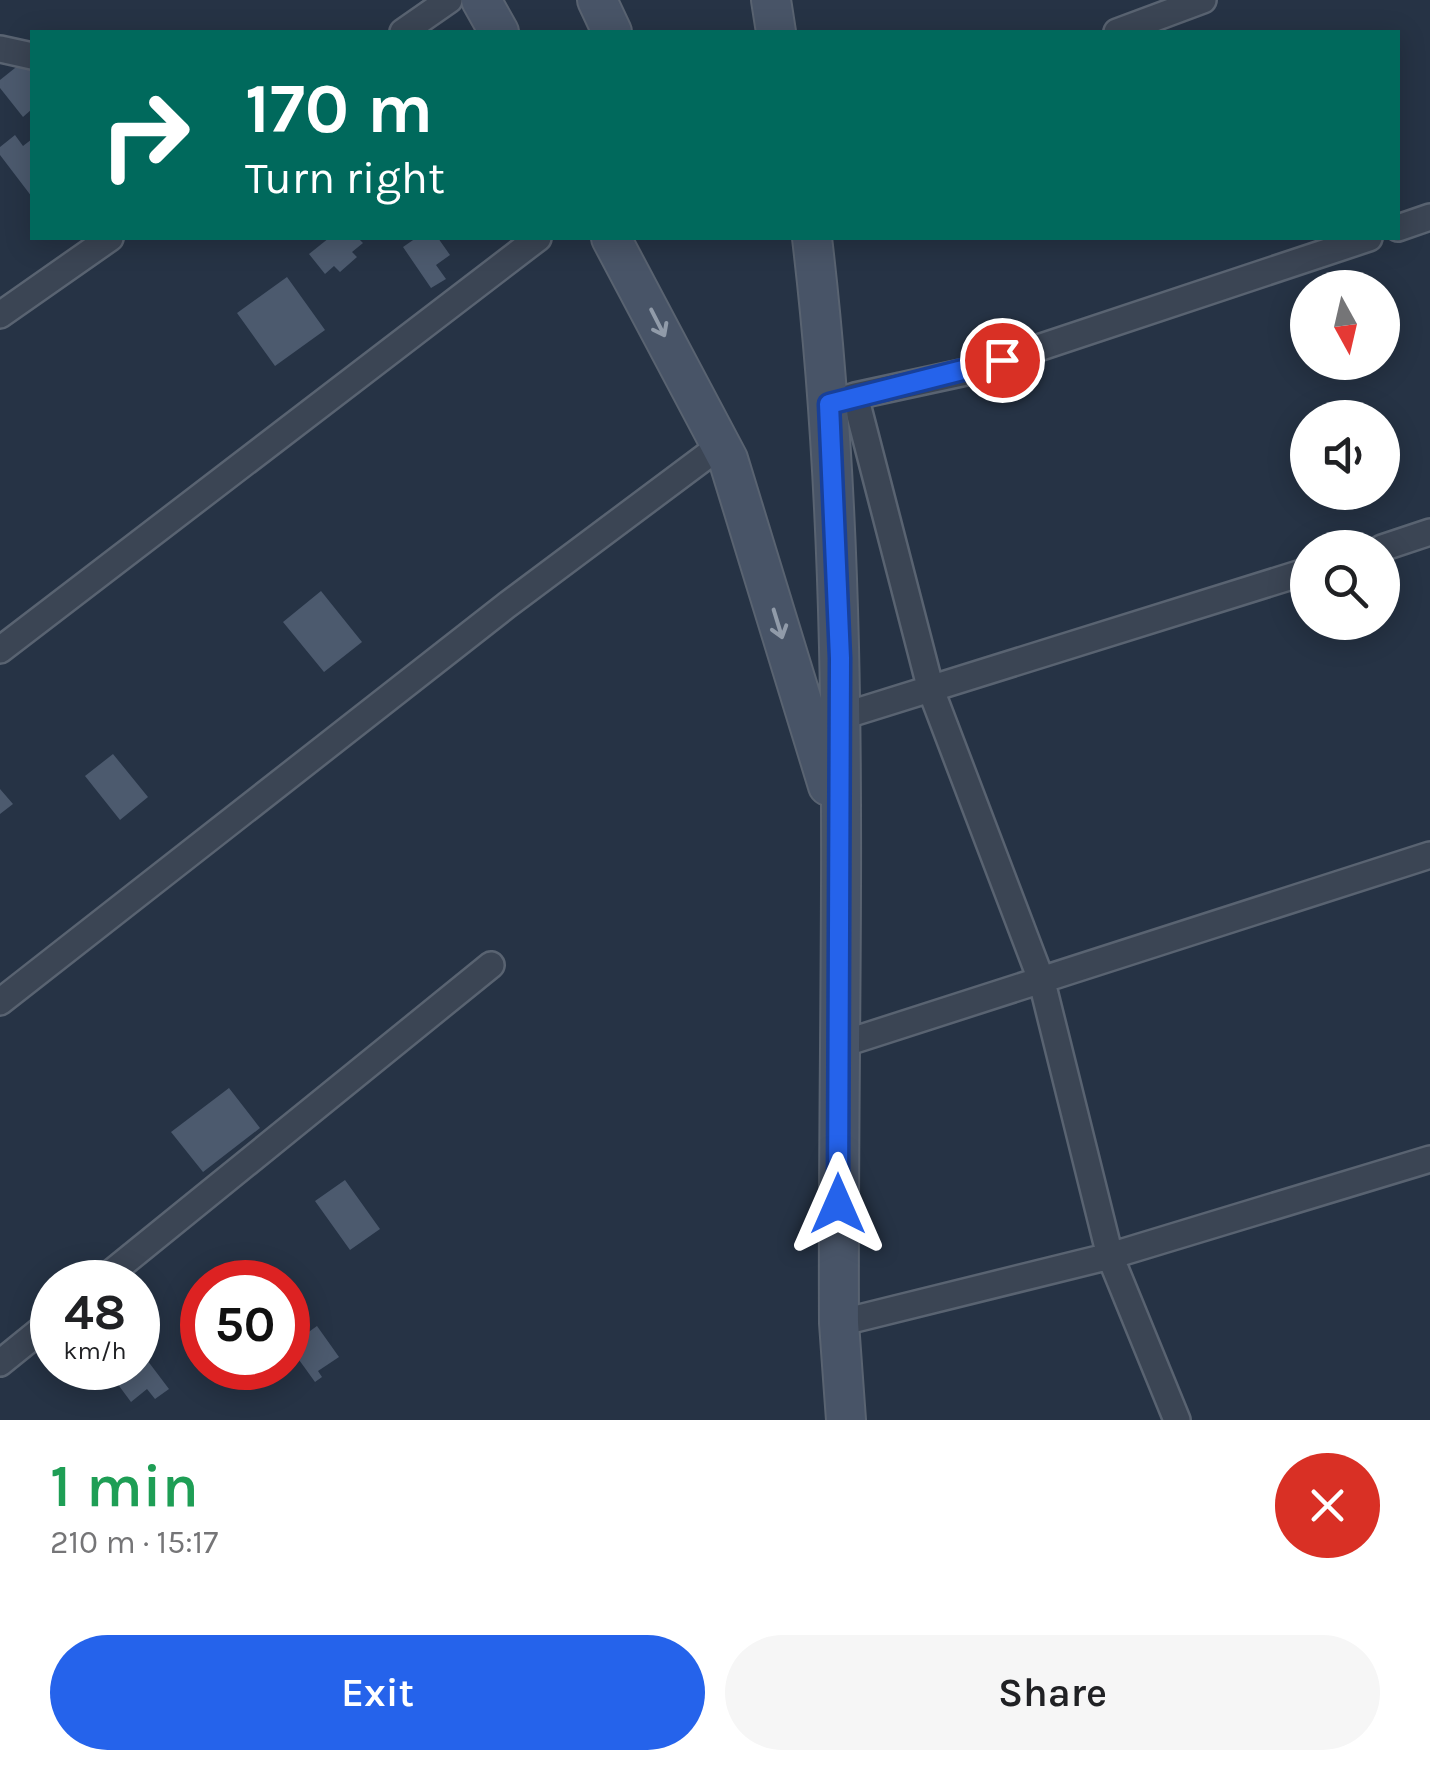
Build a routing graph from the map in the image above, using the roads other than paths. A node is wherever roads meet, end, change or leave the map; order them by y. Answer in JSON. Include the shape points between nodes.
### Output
{"nodes":[{"id":1,"x":449,"y":0,"type":"edge"},
{"id":2,"x":481,"y":0,"type":"edge"},
{"id":3,"x":597,"y":0,"type":"edge"},
{"id":4,"x":771,"y":0,"type":"edge"},
{"id":5,"x":1203,"y":0,"type":"edge"},
{"id":6,"x":405,"y":30,"type":"edge"},
{"id":7,"x":497,"y":30,"type":"edge"},
{"id":8,"x":611,"y":30,"type":"edge"},
{"id":9,"x":776,"y":30,"type":"edge"},
{"id":10,"x":1121,"y":30,"type":"edge"},
{"id":11,"x":0,"y":49,"type":"edge"},
{"id":12,"x":30,"y":56,"type":"edge"},
{"id":13,"x":1430,"y":217,"type":"edge"},
{"id":14,"x":1400,"y":227,"type":"edge"},
{"id":15,"x":107,"y":240,"type":"edge"},
{"id":16,"x":535,"y":240,"type":"edge"},
{"id":17,"x":612,"y":240,"type":"edge"},
{"id":18,"x":812,"y":240,"type":"edge"},
{"id":19,"x":1363,"y":240,"type":"edge"},
{"id":20,"x":0,"y":315,"type":"edge"},
{"id":21,"x":842,"y":400,"type":"junction"},
{"id":22,"x":722,"y":445,"type":"junction"},
{"id":23,"x":1430,"y":532,"type":"edge"},
{"id":24,"x":1400,"y":542,"type":"edge"},
{"id":25,"x":1290,"y":577,"type":"edge"},
{"id":26,"x":0,"y":650,"type":"edge"},
{"id":27,"x":931,"y":690,"type":"junction"},
{"id":28,"x":840,"y":717,"type":"junction"},
{"id":29,"x":840,"y":825,"type":"junction"},
{"id":30,"x":1430,"y":855,"type":"edge"},
{"id":31,"x":492,"y":965,"type":"dead end"},
{"id":32,"x":1042,"y":982,"type":"junction"},
{"id":33,"x":0,"y":1002,"type":"edge"},
{"id":34,"x":839,"y":1045,"type":"junction"},
{"id":35,"x":1430,"y":1159,"type":"edge"},
{"id":36,"x":1110,"y":1256,"type":"junction"},
{"id":37,"x":127,"y":1260,"type":"edge"},
{"id":38,"x":839,"y":1322,"type":"junction"},
{"id":39,"x":30,"y":1338,"type":"edge"},
{"id":40,"x":0,"y":1363,"type":"edge"},
{"id":41,"x":846,"y":1420,"type":"edge"},
{"id":42,"x":1177,"y":1420,"type":"edge"}],
"edges":[{"from":1,"to":6,"type":"street"},
{"from":2,"to":7,"type":"main road"},
{"from":3,"to":8,"type":"main road"},
{"from":4,"to":9,"type":"main road"},
{"from":5,"to":10,"type":"street"},
{"from":11,"to":12,"type":"street"},
{"from":13,"to":14,"type":"street"},
{"from":15,"to":20,"type":"street"},
{"from":16,"to":26,"type":"street"},
{"from":17,"to":22,"type":"main road","one_way":true},
{"from":18,"to":21,"type":"main road"},
{"from":19,"to":21,"type":"street","via":[[966,372]]},
{"from":21,"to":27,"type":"street"},
{"from":21,"to":28,"type":"main road"},
{"from":22,"to":29,"type":"main road","one_way":true},
{"from":22,"to":33,"type":"street"},
{"from":23,"to":24,"type":"street"},
{"from":25,"to":27,"type":"street"},
{"from":27,"to":28,"type":"street"},
{"from":27,"to":32,"type":"street"},
{"from":28,"to":29,"type":"main road"},
{"from":29,"to":34,"type":"main road"},
{"from":30,"to":32,"type":"street"},
{"from":31,"to":37,"type":"street"},
{"from":32,"to":34,"type":"street"},
{"from":32,"to":36,"type":"street"},
{"from":34,"to":38,"type":"main road"},
{"from":35,"to":36,"type":"street"},
{"from":36,"to":38,"type":"street"},
{"from":36,"to":42,"type":"street"},
{"from":38,"to":41,"type":"main road"},
{"from":39,"to":40,"type":"street"}]}
